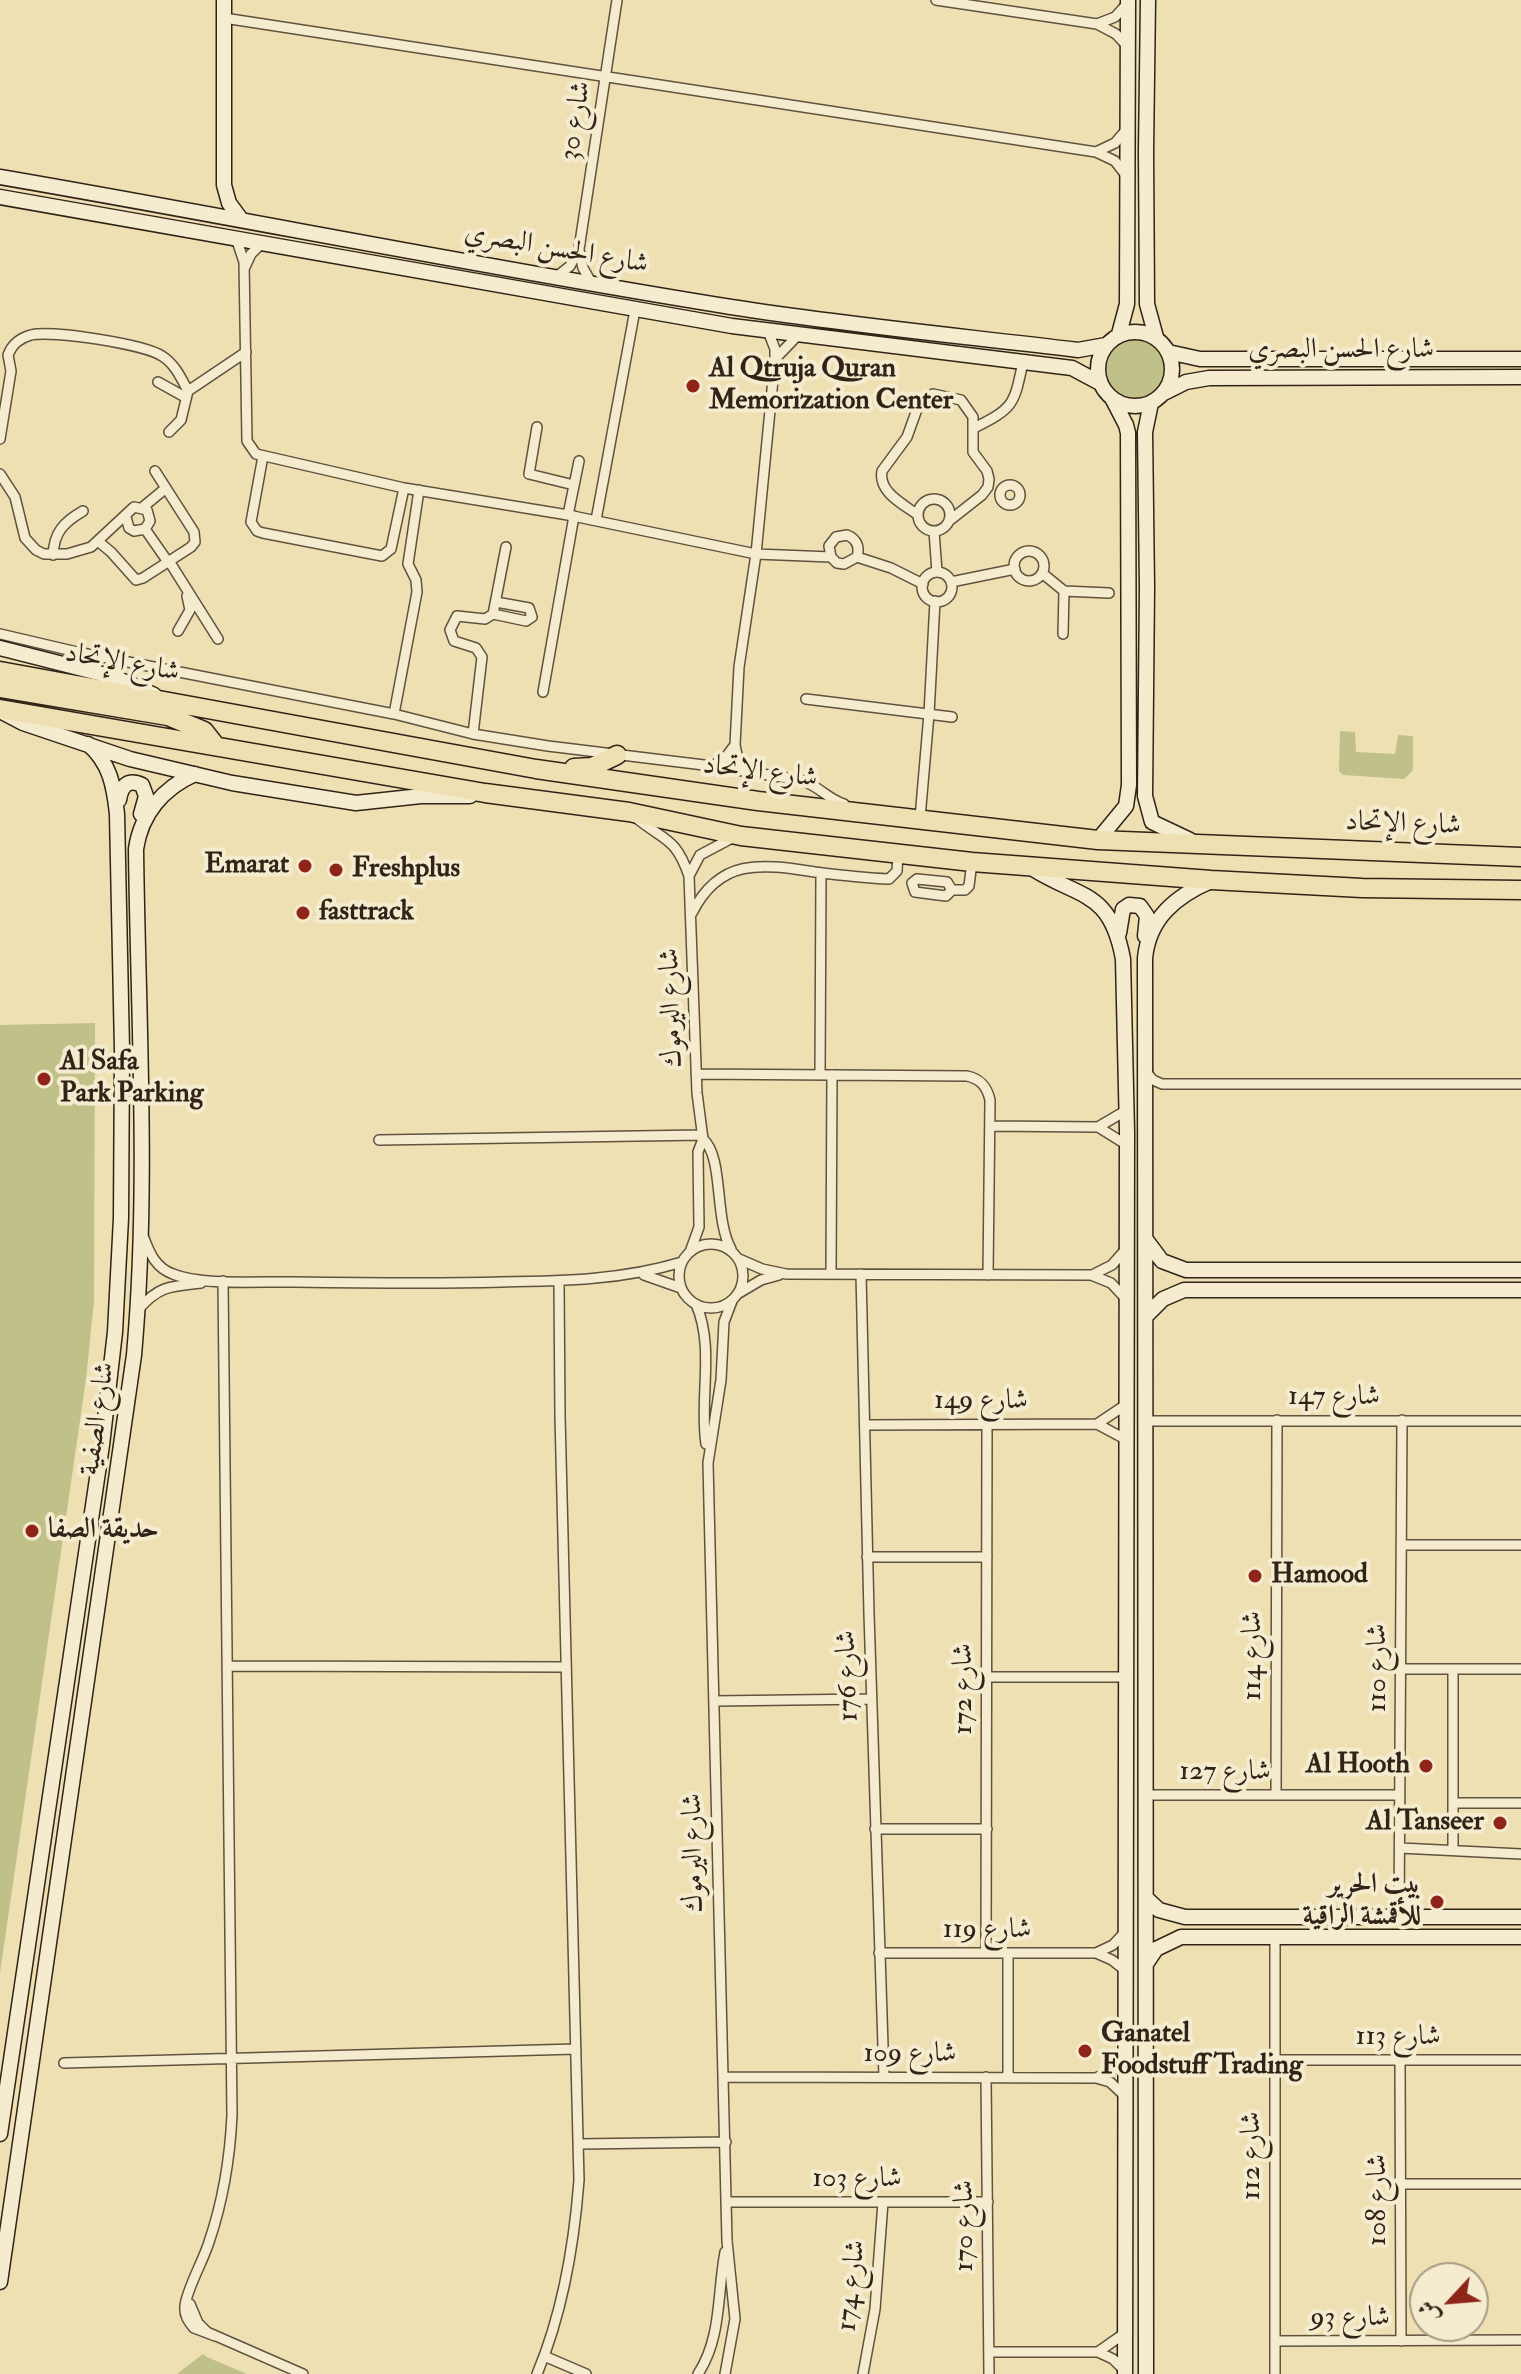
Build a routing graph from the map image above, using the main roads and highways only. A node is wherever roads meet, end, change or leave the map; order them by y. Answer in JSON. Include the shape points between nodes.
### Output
{"nodes":[{"id":1,"x":224,"y":0,"type":"edge"},
{"id":2,"x":1148,"y":0,"type":"edge"},
{"id":3,"x":1128,"y":1,"type":"edge"},
{"id":4,"x":0,"y":177,"type":"edge"},
{"id":5,"x":224,"y":185,"type":"junction"},
{"id":6,"x":0,"y":197,"type":"edge"},
{"id":7,"x":198,"y":211,"type":"junction"},
{"id":8,"x":240,"y":218,"type":"junction"},
{"id":9,"x":456,"y":259,"type":"junction"},
{"id":10,"x":414,"y":268,"type":"junction"},
{"id":11,"x":507,"y":270,"type":"junction"},
{"id":12,"x":471,"y":280,"type":"junction"},
{"id":13,"x":1119,"y":334,"type":"junction"},
{"id":14,"x":1156,"y":337,"type":"junction"},
{"id":15,"x":1106,"y":345,"type":"junction"},
{"id":16,"x":1168,"y":352,"type":"junction"},
{"id":17,"x":1521,"y":359,"type":"edge"},
{"id":18,"x":1521,"y":377,"type":"edge"},
{"id":19,"x":1100,"y":383,"type":"junction"},
{"id":20,"x":1112,"y":398,"type":"junction"},
{"id":21,"x":1157,"y":398,"type":"junction"},
{"id":22,"x":0,"y":648,"type":"edge"},
{"id":23,"x":0,"y":671,"type":"edge"},
{"id":24,"x":0,"y":688,"type":"edge"},
{"id":25,"x":161,"y":699,"type":"junction"},
{"id":26,"x":0,"y":710,"type":"edge"},
{"id":27,"x":88,"y":744,"type":"junction"},
{"id":28,"x":215,"y":745,"type":"junction"},
{"id":29,"x":617,"y":755,"type":"road end"},
{"id":30,"x":536,"y":769,"type":"junction"},
{"id":31,"x":195,"y":774,"type":"junction"},
{"id":32,"x":485,"y":793,"type":"junction"},
{"id":33,"x":117,"y":814,"type":"junction"},
{"id":34,"x":138,"y":834,"type":"junction"},
{"id":35,"x":1098,"y":840,"type":"junction"},
{"id":36,"x":1205,"y":846,"type":"junction"},
{"id":37,"x":1521,"y":857,"type":"edge"},
{"id":38,"x":1026,"y":864,"type":"junction"},
{"id":39,"x":1211,"y":880,"type":"junction"},
{"id":40,"x":1521,"y":890,"type":"edge"},
{"id":41,"x":1119,"y":939,"type":"junction"},
{"id":42,"x":1146,"y":948,"type":"junction"},
{"id":43,"x":1147,"y":1241,"type":"junction"},
{"id":44,"x":1210,"y":1270,"type":"junction"},
{"id":45,"x":1521,"y":1270,"type":"edge"},
{"id":46,"x":1209,"y":1290,"type":"junction"},
{"id":47,"x":1521,"y":1290,"type":"edge"},
{"id":48,"x":1147,"y":1315,"type":"junction"},
{"id":49,"x":1127,"y":1440,"type":"junction"},
{"id":50,"x":1146,"y":1441,"type":"junction"},
{"id":51,"x":1126,"y":1762,"type":"junction"},
{"id":52,"x":1146,"y":1762,"type":"junction"},
{"id":53,"x":1146,"y":1898,"type":"junction"},
{"id":54,"x":1233,"y":1917,"type":"junction"},
{"id":55,"x":1521,"y":1917,"type":"edge"},
{"id":56,"x":1231,"y":1937,"type":"junction"},
{"id":57,"x":1521,"y":1937,"type":"edge"},
{"id":58,"x":1146,"y":1964,"type":"junction"},
{"id":59,"x":1126,"y":2063,"type":"junction"},
{"id":60,"x":1146,"y":2071,"type":"junction"},
{"id":61,"x":0,"y":2134,"type":"edge"},
{"id":62,"x":0,"y":2282,"type":"edge"},
{"id":63,"x":1125,"y":2372,"type":"edge"},
{"id":64,"x":1146,"y":2374,"type":"edge"}],
"edges":[{"from":1,"to":5,"type":"main road"},
{"from":2,"to":14,"type":"main road","via":[[1147,304]]},
{"from":3,"to":13,"type":"main road","via":[[1126,312]]},
{"from":4,"to":7,"type":"main road","name":"شارع الحسن البصري"},
{"from":5,"to":7,"type":"main road","via":[[215,202]]},
{"from":5,"to":8,"type":"main road"},
{"from":6,"to":10,"type":"main road","name":"شارع الحسن البصري"},
{"from":7,"to":8,"type":"main road","name":"شارع الحسن البصري"},
{"from":8,"to":9,"type":"main road","name":"شارع الحسن البصري"},
{"from":9,"to":10,"type":"main road","via":[[451,268],[421,262]]},
{"from":9,"to":11,"type":"main road","name":"شارع الحسن البصري"},
{"from":10,"to":12,"type":"main road","name":"شارع الحسن البصري"},
{"from":11,"to":12,"type":"main road","via":[[503,275],[477,271]]},
{"from":11,"to":15,"type":"main road","name":"شارع الحسن البصري","via":[[735,307],[1062,348]]},
{"from":12,"to":19,"type":"main road","name":"شارع الحسن البصري","via":[[768,331],[1072,368]]},
{"from":13,"to":14,"type":"main road","via":[[1138,331]]},
{"from":13,"to":15,"type":"main road"},
{"from":14,"to":16,"type":"main road"},
{"from":15,"to":19,"type":"main road","via":[[1098,363]]},
{"from":16,"to":17,"type":"main road","name":"شارع الحسن البصري","via":[[1200,359]]},
{"from":16,"to":21,"type":"main road","via":[[1172,373]]},
{"from":18,"to":21,"type":"main road","name":"شارع الحسن البصري","via":[[1209,378],[1186,382]]},
{"from":19,"to":20,"type":"main road"},
{"from":20,"to":21,"type":"main road","via":[[1131,406]]},
{"from":20,"to":35,"type":"main road","via":[[1128,433],[1129,785],[1126,806]]},
{"from":21,"to":36,"type":"main road","via":[[1145,432],[1145,796],[1152,822]]},
{"from":22,"to":25,"type":"main road","via":[[114,677]]},
{"from":23,"to":25,"type":"highway","name":"شارع الإتحاد"},
{"from":24,"to":28,"type":"highway","via":[[168,716],[204,731]]},
{"from":25,"to":30,"type":"highway","name":"شارع الإتحاد"},
{"from":26,"to":27,"type":"main road"},
{"from":26,"to":28,"type":"highway"},
{"from":27,"to":31,"type":"main road"},
{"from":27,"to":33,"type":"main road","name":"شارع الصفية","via":[[108,767]]},
{"from":28,"to":32,"type":"highway"},
{"from":29,"to":30,"type":"highway","via":[[592,767],[549,764]]},
{"from":30,"to":35,"type":"highway","name":"شارع الإتحاد","via":[[692,793]]},
{"from":31,"to":32,"type":"main road","via":[[356,803]]},
{"from":31,"to":34,"type":"main road","name":"شارع الصفية","via":[[163,793]]},
{"from":32,"to":38,"type":"highway","via":[[629,812],[741,836]]},
{"from":33,"to":34,"type":"main road","via":[[124,785],[142,785],[146,796]]},
{"from":33,"to":61,"type":"main road","name":"شارع الصفية","via":[[122,1050],[115,1332]]},
{"from":34,"to":62,"type":"main road","name":"شارع الصفية","via":[[138,1310]]},
{"from":35,"to":36,"type":"highway","name":"شارع الإتحاد"},
{"from":36,"to":37,"type":"highway","name":"شارع الإتحاد"},
{"from":38,"to":39,"type":"highway"},
{"from":38,"to":41,"type":"main road","via":[[1083,892],[1109,918]]},
{"from":39,"to":40,"type":"highway"},
{"from":39,"to":42,"type":"main road","via":[[1172,903],[1156,922]]},
{"from":41,"to":42,"type":"main road","via":[[1123,909],[1140,906],[1147,916]]},
{"from":41,"to":49,"type":"main road","via":[[1127,1110]]},
{"from":42,"to":43,"type":"main road"},
{"from":43,"to":44,"type":"main road","via":[[1169,1265]]},
{"from":43,"to":48,"type":"main road"},
{"from":44,"to":45,"type":"main road"},
{"from":44,"to":46,"type":"main road","via":[[1203,1282]]},
{"from":46,"to":47,"type":"main road"},
{"from":46,"to":48,"type":"main road","via":[[1173,1293]]},
{"from":48,"to":50,"type":"main road"},
{"from":49,"to":50,"type":"main road"},
{"from":49,"to":51,"type":"main road"},
{"from":50,"to":52,"type":"main road"},
{"from":51,"to":52,"type":"main road","via":[[1139,1754]]},
{"from":51,"to":59,"type":"main road"},
{"from":52,"to":53,"type":"main road"},
{"from":53,"to":54,"type":"main road","via":[[1176,1916]]},
{"from":53,"to":58,"type":"main road"},
{"from":54,"to":55,"type":"main road"},
{"from":54,"to":56,"type":"main road"},
{"from":56,"to":57,"type":"main road"},
{"from":56,"to":58,"type":"main road","via":[[1172,1940],[1156,1949]]},
{"from":58,"to":60,"type":"main road"},
{"from":59,"to":60,"type":"main road","via":[[1133,2078]]},
{"from":59,"to":63,"type":"main road"},
{"from":60,"to":64,"type":"main road"}]}
